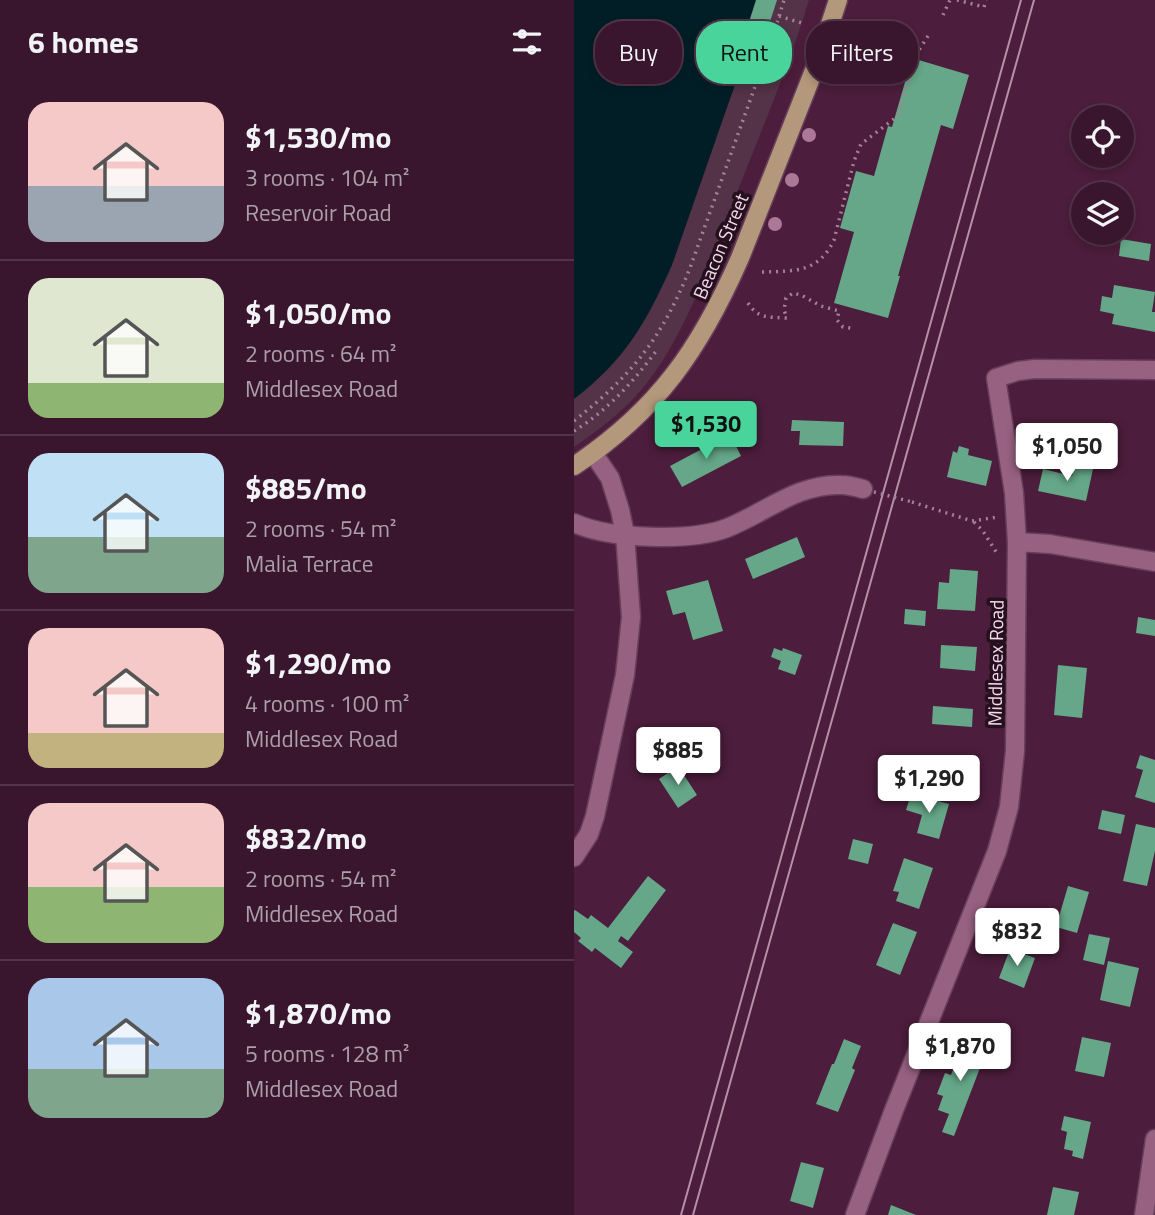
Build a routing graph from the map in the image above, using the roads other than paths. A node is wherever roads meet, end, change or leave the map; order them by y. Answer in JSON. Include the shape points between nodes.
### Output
{"nodes":[{"id":1,"x":838,"y":0,"type":"edge"},
{"id":2,"x":1155,"y":370,"type":"edge"},
{"id":3,"x":593,"y":453,"type":"junction"},
{"id":4,"x":574,"y":466,"type":"edge"},
{"id":5,"x":868,"y":490,"type":"road end"},
{"id":6,"x":574,"y":523,"type":"edge"},
{"id":7,"x":625,"y":534,"type":"junction"},
{"id":8,"x":1017,"y":542,"type":"junction"},
{"id":9,"x":1155,"y":562,"type":"edge"},
{"id":10,"x":574,"y":857,"type":"edge"},
{"id":11,"x":1155,"y":1139,"type":"edge"},
{"id":12,"x":855,"y":1215,"type":"edge"},
{"id":13,"x":1144,"y":1215,"type":"edge"}],
"edges":[{"from":1,"to":3,"type":"main road","name":"Beacon Street","via":[[740,258],[700,339],[635,419]]},
{"from":2,"to":8,"type":"street","name":"Middlesex Road","via":[[1035,369],[996,378]]},
{"from":3,"to":4,"type":"main road","name":"Beacon Street"},
{"from":3,"to":7,"type":"street","via":[[613,485]]},
{"from":5,"to":7,"type":"street","via":[[843,485],[810,489],[728,527],[696,535]]},
{"from":6,"to":7,"type":"street"},
{"from":7,"to":10,"type":"street","via":[[631,617],[625,675],[595,816]]},
{"from":8,"to":9,"type":"street"},
{"from":8,"to":12,"type":"street","name":"Middlesex Road","via":[[1015,751],[1004,829]]},
{"from":11,"to":13,"type":"street"}]}
